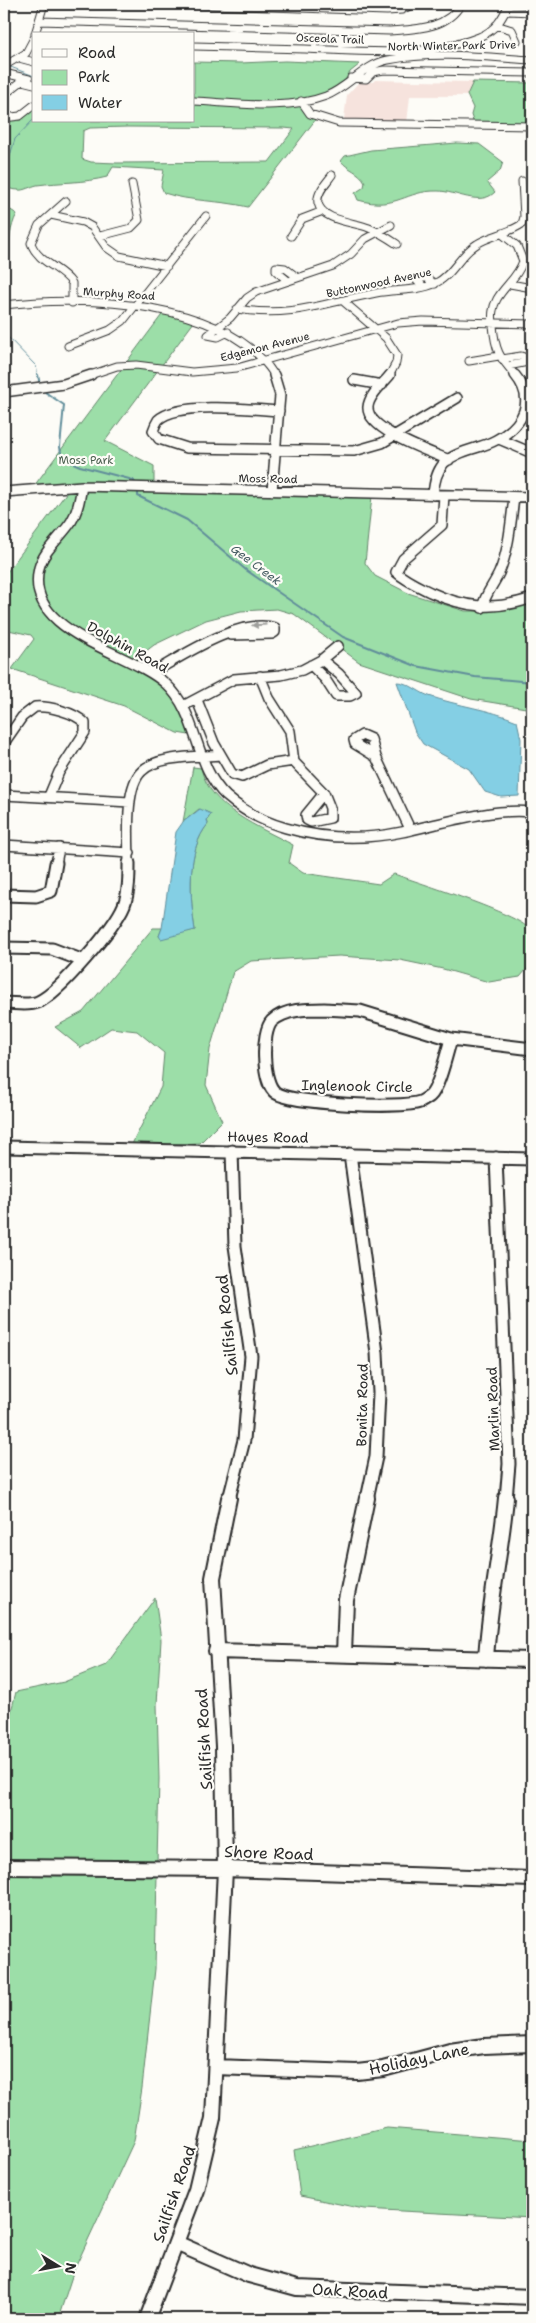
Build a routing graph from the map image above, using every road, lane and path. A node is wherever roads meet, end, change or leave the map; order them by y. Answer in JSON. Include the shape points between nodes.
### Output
{"nodes":[{"id":1,"x":44,"y":4,"type":"edge"},
{"id":2,"x":182,"y":4,"type":"edge"},
{"id":3,"x":412,"y":4,"type":"edge"},
{"id":4,"x":460,"y":4,"type":"edge"},
{"id":5,"x":508,"y":4,"type":"edge"},
{"id":6,"x":508,"y":11,"type":"junction"},
{"id":7,"x":532,"y":12,"type":"edge"},
{"id":8,"x":39,"y":21,"type":"junction"},
{"id":9,"x":496,"y":25,"type":"junction"},
{"id":10,"x":36,"y":32,"type":"edge"},
{"id":11,"x":516,"y":41,"type":"dead end"},
{"id":12,"x":32,"y":43,"type":"edge"},
{"id":13,"x":195,"y":46,"type":"edge"},
{"id":14,"x":532,"y":55,"type":"edge"},
{"id":15,"x":19,"y":58,"type":"junction"},
{"id":16,"x":532,"y":60,"type":"edge"},
{"id":17,"x":32,"y":61,"type":"edge"},
{"id":18,"x":5,"y":65,"type":"edge"},
{"id":19,"x":4,"y":73,"type":"edge"},
{"id":20,"x":532,"y":73,"type":"edge"},
{"id":21,"x":350,"y":78,"type":"junction"},
{"id":22,"x":32,"y":81,"type":"edge"},
{"id":23,"x":32,"y":82,"type":"edge"},
{"id":24,"x":4,"y":95,"type":"edge"},
{"id":25,"x":195,"y":101,"type":"edge"},
{"id":26,"x":301,"y":101,"type":"junction"},
{"id":27,"x":32,"y":107,"type":"edge"},
{"id":28,"x":4,"y":118,"type":"edge"},
{"id":29,"x":532,"y":126,"type":"edge"},
{"id":30,"x":332,"y":175,"type":"dead end"},
{"id":31,"x":522,"y":181,"type":"dead end"},
{"id":32,"x":132,"y":184,"type":"dead end"},
{"id":33,"x":66,"y":201,"type":"dead end"},
{"id":34,"x":323,"y":211,"type":"junction"},
{"id":35,"x":51,"y":215,"type":"junction"},
{"id":36,"x":206,"y":216,"type":"dead end"},
{"id":37,"x":391,"y":225,"type":"dead end"},
{"id":38,"x":376,"y":232,"type":"junction"},
{"id":39,"x":502,"y":234,"type":"junction"},
{"id":40,"x":100,"y":236,"type":"junction"},
{"id":41,"x":291,"y":236,"type":"dead end"},
{"id":42,"x":397,"y":244,"type":"dead end"},
{"id":43,"x":167,"y":266,"type":"junction"},
{"id":44,"x":297,"y":277,"type":"junction"},
{"id":45,"x":287,"y":280,"type":"junction"},
{"id":46,"x":435,"y":284,"type":"junction"},
{"id":47,"x":510,"y":284,"type":"junction"},
{"id":48,"x":424,"y":287,"type":"junction"},
{"id":49,"x":532,"y":288,"type":"edge"},
{"id":50,"x":343,"y":301,"type":"junction"},
{"id":51,"x":72,"y":303,"type":"junction"},
{"id":52,"x":137,"y":304,"type":"junction"},
{"id":53,"x":4,"y":305,"type":"edge"},
{"id":54,"x":237,"y":310,"type":"junction"},
{"id":55,"x":493,"y":323,"type":"junction"},
{"id":56,"x":532,"y":324,"type":"edge"},
{"id":57,"x":218,"y":327,"type":"junction"},
{"id":58,"x":376,"y":329,"type":"junction"},
{"id":59,"x":228,"y":332,"type":"junction"},
{"id":60,"x":68,"y":346,"type":"dead end"},
{"id":61,"x":500,"y":358,"type":"junction"},
{"id":62,"x":263,"y":361,"type":"junction"},
{"id":63,"x":469,"y":361,"type":"dead end"},
{"id":64,"x":508,"y":366,"type":"junction"},
{"id":65,"x":354,"y":380,"type":"dead end"},
{"id":66,"x":382,"y":385,"type":"junction"},
{"id":67,"x":4,"y":392,"type":"edge"},
{"id":68,"x":457,"y":398,"type":"dead end"},
{"id":69,"x":278,"y":411,"type":"junction"},
{"id":70,"x":395,"y":435,"type":"junction"},
{"id":71,"x":498,"y":439,"type":"junction"},
{"id":72,"x":276,"y":450,"type":"junction"},
{"id":73,"x":532,"y":453,"type":"edge"},
{"id":74,"x":449,"y":460,"type":"junction"},
{"id":75,"x":82,"y":486,"type":"junction"},
{"id":76,"x":272,"y":490,"type":"junction"},
{"id":77,"x":4,"y":492,"type":"edge"},
{"id":78,"x":433,"y":495,"type":"junction"},
{"id":79,"x":444,"y":495,"type":"junction"},
{"id":80,"x":514,"y":497,"type":"junction"},
{"id":81,"x":532,"y":497,"type":"edge"},
{"id":82,"x":532,"y":598,"type":"edge"},
{"id":83,"x":482,"y":608,"type":"junction"},
{"id":84,"x":231,"y":634,"type":"dead end"},
{"id":85,"x":338,"y":646,"type":"dead end"},
{"id":86,"x":322,"y":660,"type":"junction"},
{"id":87,"x":311,"y":665,"type":"junction"},
{"id":88,"x":152,"y":673,"type":"junction"},
{"id":89,"x":260,"y":676,"type":"junction"},
{"id":90,"x":197,"y":700,"type":"junction"},
{"id":91,"x":183,"y":706,"type":"junction"},
{"id":92,"x":4,"y":743,"type":"edge"},
{"id":93,"x":220,"y":755,"type":"junction"},
{"id":94,"x":201,"y":757,"type":"junction"},
{"id":95,"x":376,"y":758,"type":"dead end"},
{"id":96,"x":294,"y":761,"type":"junction"},
{"id":97,"x":325,"y":792,"type":"dead end"},
{"id":98,"x":4,"y":795,"type":"edge"},
{"id":99,"x":49,"y":796,"type":"junction"},
{"id":100,"x":130,"y":802,"type":"junction"},
{"id":101,"x":532,"y":812,"type":"edge"},
{"id":102,"x":410,"y":830,"type":"junction"},
{"id":103,"x":4,"y":845,"type":"edge"},
{"id":104,"x":59,"y":848,"type":"junction"},
{"id":105,"x":130,"y":853,"type":"junction"},
{"id":106,"x":4,"y":895,"type":"edge"},
{"id":107,"x":4,"y":948,"type":"edge"},
{"id":108,"x":81,"y":960,"type":"junction"},
{"id":109,"x":4,"y":1003,"type":"edge"},
{"id":110,"x":451,"y":1039,"type":"junction"},
{"id":111,"x":532,"y":1049,"type":"edge"},
{"id":112,"x":4,"y":1147,"type":"edge"},
{"id":113,"x":232,"y":1151,"type":"junction"},
{"id":114,"x":350,"y":1154,"type":"junction"},
{"id":115,"x":496,"y":1158,"type":"junction"},
{"id":116,"x":532,"y":1158,"type":"edge"},
{"id":117,"x":216,"y":1651,"type":"junction"},
{"id":118,"x":344,"y":1654,"type":"junction"},
{"id":119,"x":486,"y":1659,"type":"junction"},
{"id":120,"x":532,"y":1660,"type":"edge"},
{"id":121,"x":4,"y":1867,"type":"edge"},
{"id":122,"x":226,"y":1869,"type":"junction"},
{"id":123,"x":532,"y":1879,"type":"edge"},
{"id":124,"x":532,"y":2044,"type":"edge"},
{"id":125,"x":216,"y":2067,"type":"junction"},
{"id":126,"x":176,"y":2243,"type":"junction"},
{"id":127,"x":532,"y":2297,"type":"edge"},
{"id":128,"x":147,"y":2319,"type":"edge"}],
"edges":[{"from":1,"to":8,"type":"street"},
{"from":2,"to":3,"type":"street","via":[[386,11],[402,10]]},
{"from":4,"to":8,"type":"street","via":[[455,13],[443,21],[390,31]]},
{"from":5,"to":6,"type":"street"},
{"from":6,"to":7,"type":"street"},
{"from":6,"to":9,"type":"street","name":"Osceola Trail"},
{"from":8,"to":10,"type":"street"},
{"from":9,"to":11,"type":"street","via":[[512,30]]},
{"from":9,"to":13,"type":"street","name":"Osceola Trail","via":[[464,41],[416,50]]},
{"from":12,"to":15,"type":"street"},
{"from":14,"to":21,"type":"street","name":"North Winter Park Drive","via":[[390,56],[359,67]]},
{"from":15,"to":17,"type":"street"},
{"from":15,"to":18,"type":"street"},
{"from":16,"to":21,"type":"street","name":"North Winter Park Drive","via":[[399,58],[373,63]]},
{"from":19,"to":22,"type":"street"},
{"from":20,"to":21,"type":"street","via":[[384,70],[373,72],[366,78]]},
{"from":21,"to":26,"type":"street","name":"North Winter Park Drive","via":[[337,91]]},
{"from":23,"to":24,"type":"street","via":[[22,81]]},
{"from":25,"to":26,"type":"street","name":"North Winter Park Drive"},
{"from":26,"to":29,"type":"street","via":[[310,114],[339,123]]},
{"from":27,"to":28,"type":"street","via":[[16,119]]},
{"from":30,"to":34,"type":"street","via":[[318,198],[318,205]]},
{"from":31,"to":39,"type":"street","name":"Buttonwood Avenue","via":[[524,222]]},
{"from":32,"to":40,"type":"street","via":[[139,220],[136,225]]},
{"from":33,"to":35,"type":"street"},
{"from":34,"to":38,"type":"street"},
{"from":34,"to":41,"type":"street","via":[[302,219]]},
{"from":35,"to":40,"type":"street","via":[[83,222]]},
{"from":35,"to":51,"type":"street","via":[[37,228],[32,242],[34,251],[71,281],[74,291]]},
{"from":36,"to":43,"type":"street"},
{"from":37,"to":38,"type":"street"},
{"from":38,"to":42,"type":"street"},
{"from":38,"to":44,"type":"street","via":[[339,263]]},
{"from":39,"to":46,"type":"street","name":"Buttonwood Avenue","via":[[473,247]]},
{"from":39,"to":47,"type":"street","via":[[517,246],[523,256],[522,267]]},
{"from":40,"to":43,"type":"street","via":[[106,247],[119,256]]},
{"from":43,"to":52,"type":"street"},
{"from":44,"to":45,"type":"street"},
{"from":44,"to":45,"type":"street","via":[[285,268],[276,267],[276,271]]},
{"from":45,"to":54,"type":"street","via":[[256,292]]},
{"from":46,"to":48,"type":"street","name":"Buttonwood Avenue"},
{"from":46,"to":48,"type":"street","via":[[427,278],[418,278]]},
{"from":47,"to":49,"type":"street"},
{"from":47,"to":55,"type":"street","via":[[493,307]]},
{"from":48,"to":50,"type":"street","name":"Buttonwood Avenue"},
{"from":50,"to":54,"type":"street","name":"Buttonwood Avenue","via":[[284,314]]},
{"from":50,"to":58,"type":"street"},
{"from":51,"to":52,"type":"street","name":"Murphy Road"},
{"from":51,"to":53,"type":"street","name":"Murphy Road"},
{"from":52,"to":57,"type":"street","name":"Murphy Road","via":[[169,310]]},
{"from":52,"to":60,"type":"street","via":[[123,321],[110,330]]},
{"from":54,"to":57,"type":"street"},
{"from":55,"to":56,"type":"street","name":"Edgemon Avenue"},
{"from":55,"to":58,"type":"street","name":"Edgemon Avenue","via":[[415,322]]},
{"from":55,"to":61,"type":"street","via":[[494,345]]},
{"from":57,"to":59,"type":"street","name":"Murphy Road"},
{"from":57,"to":59,"type":"street","via":[[208,335],[218,337]]},
{"from":58,"to":62,"type":"street","name":"Edgemon Avenue"},
{"from":58,"to":66,"type":"street","via":[[393,346],[397,355],[393,371]]},
{"from":59,"to":62,"type":"street","name":"Murphy Road"},
{"from":61,"to":63,"type":"street"},
{"from":61,"to":64,"type":"street"},
{"from":61,"to":64,"type":"street","via":[[521,356],[530,359]]},
{"from":62,"to":67,"type":"street","name":"Edgemon Avenue","via":[[205,371],[118,366],[64,384]]},
{"from":62,"to":69,"type":"street","name":"Murphy Road","via":[[279,383]]},
{"from":64,"to":71,"type":"street","via":[[527,386],[530,399],[525,411]]},
{"from":65,"to":66,"type":"street"},
{"from":66,"to":70,"type":"street","via":[[367,410],[376,425]]},
{"from":68,"to":70,"type":"street"},
{"from":69,"to":72,"type":"street","name":"Murphy Road"},
{"from":69,"to":72,"type":"street","via":[[182,409],[161,416],[153,426],[159,440],[176,446]]},
{"from":70,"to":72,"type":"street","via":[[372,447],[354,451]]},
{"from":70,"to":74,"type":"street"},
{"from":71,"to":73,"type":"street"},
{"from":71,"to":74,"type":"street"},
{"from":72,"to":76,"type":"street","name":"Murphy Road"},
{"from":74,"to":78,"type":"street","via":[[435,475]]},
{"from":75,"to":76,"type":"street","name":"Moss Road"},
{"from":75,"to":77,"type":"street","name":"Moss Road"},
{"from":75,"to":88,"type":"street","name":"Dolphin Road","via":[[79,504],[70,523],[40,564],[37,578],[40,597],[51,615],[66,628]]},
{"from":76,"to":78,"type":"street","name":"Moss Road"},
{"from":78,"to":79,"type":"street","name":"Moss Road"},
{"from":79,"to":80,"type":"street","name":"Moss Road"},
{"from":79,"to":83,"type":"street","via":[[442,524],[408,554],[396,572],[454,603]]},
{"from":80,"to":81,"type":"street","name":"Moss Road"},
{"from":80,"to":83,"type":"street","via":[[499,573],[485,596]]},
{"from":82,"to":83,"type":"street"},
{"from":84,"to":88,"type":"street","via":[[198,647]]},
{"from":85,"to":86,"type":"street"},
{"from":86,"to":87,"type":"street"},
{"from":86,"to":87,"type":"street","via":[[356,694],[336,696],[326,679]]},
{"from":87,"to":89,"type":"street","via":[[288,674]]},
{"from":88,"to":91,"type":"street","name":"Dolphin Road","via":[[172,689]]},
{"from":89,"to":90,"type":"street","via":[[233,679]]},
{"from":89,"to":96,"type":"street","via":[[265,693],[290,731]]},
{"from":90,"to":91,"type":"street"},
{"from":90,"to":93,"type":"street"},
{"from":91,"to":94,"type":"street","name":"Dolphin Road"},
{"from":92,"to":99,"type":"street","via":[[26,710],[34,706],[46,706],[86,723],[85,732],[58,772]]},
{"from":93,"to":94,"type":"street"},
{"from":93,"to":96,"type":"street","via":[[231,774],[238,777],[267,766]]},
{"from":94,"to":100,"type":"street","via":[[170,761],[142,770],[133,781]]},
{"from":94,"to":102,"type":"street","name":"Dolphin Road","via":[[211,778],[228,797],[249,812],[278,825],[343,837],[377,836]]},
{"from":95,"to":102,"type":"street"},
{"from":96,"to":97,"type":"street"},
{"from":98,"to":99,"type":"street"},
{"from":99,"to":100,"type":"street"},
{"from":100,"to":105,"type":"street"},
{"from":101,"to":102,"type":"street","name":"Dolphin Road","via":[[486,813]]},
{"from":103,"to":104,"type":"street"},
{"from":104,"to":105,"type":"street"},
{"from":104,"to":106,"type":"street","via":[[51,891],[36,896]]},
{"from":105,"to":108,"type":"street","via":[[125,902],[114,921]]},
{"from":107,"to":108,"type":"street","via":[[52,949]]},
{"from":108,"to":109,"type":"street","via":[[43,1000],[29,1004]]},
{"from":110,"to":110,"type":"street","name":"Inglenook Circle","via":[[344,1008],[286,1014],[270,1022],[266,1030],[266,1079],[280,1096],[303,1101],[420,1102],[435,1088]]},
{"from":110,"to":111,"type":"street","name":"Inglenook Circle"},
{"from":112,"to":113,"type":"street","name":"Hayes Road"},
{"from":113,"to":114,"type":"street","name":"Hayes Road"},
{"from":113,"to":117,"type":"street","name":"Sailfish Road","via":[[235,1246],[251,1356],[244,1440],[223,1520],[213,1578]]},
{"from":114,"to":115,"type":"street","name":"Hayes Road"},
{"from":114,"to":118,"type":"street","name":"Bonita Road","via":[[377,1353],[379,1393],[376,1457],[346,1600]]},
{"from":115,"to":116,"type":"street","name":"Hayes Road"},
{"from":115,"to":119,"type":"street","name":"Marlin Road","via":[[509,1464],[504,1531],[488,1618]]},
{"from":117,"to":118,"type":"street"},
{"from":117,"to":122,"type":"street","name":"Sailfish Road","via":[[223,1746]]},
{"from":118,"to":119,"type":"street"},
{"from":119,"to":120,"type":"street"},
{"from":121,"to":122,"type":"street","name":"Shore Road"},
{"from":122,"to":123,"type":"street","name":"Shore Road"},
{"from":122,"to":125,"type":"street","name":"Sailfish Road"},
{"from":124,"to":125,"type":"street","name":"Holiday Lane","via":[[450,2051],[383,2069],[357,2072]]},
{"from":125,"to":126,"type":"street","name":"Sailfish Road","via":[[214,2118],[208,2153]]},
{"from":126,"to":127,"type":"street","name":"Oak Road","via":[[263,2281],[297,2288]]},
{"from":126,"to":128,"type":"street","name":"Sailfish Road"}]}
